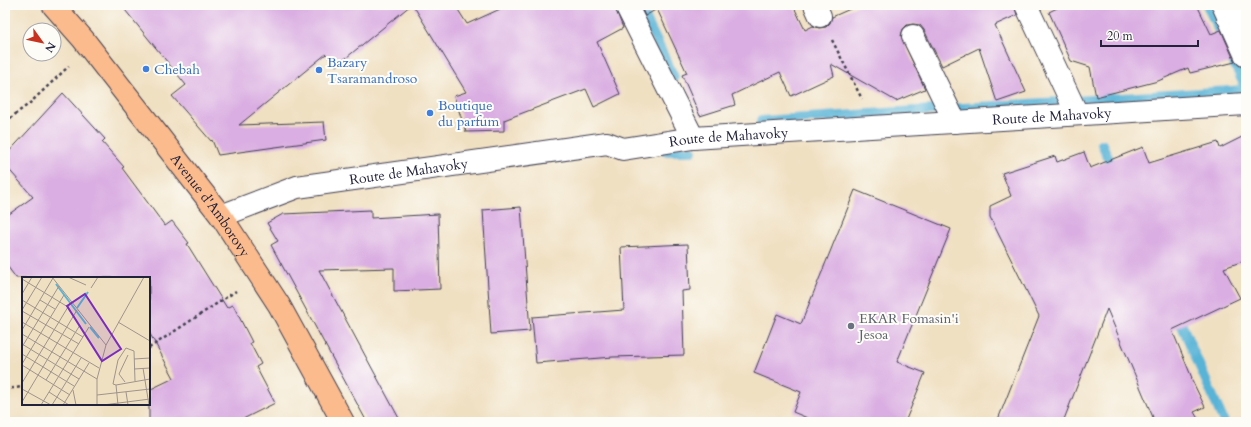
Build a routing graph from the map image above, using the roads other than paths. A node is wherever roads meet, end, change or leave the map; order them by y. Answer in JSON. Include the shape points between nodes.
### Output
{"nodes":[{"id":1,"x":53,"y":5,"type":"edge"},
{"id":2,"x":626,"y":5,"type":"edge"},
{"id":3,"x":1026,"y":5,"type":"edge"},
{"id":4,"x":1232,"y":10,"type":"edge"},
{"id":5,"x":913,"y":36,"type":"dead end"},
{"id":6,"x":1246,"y":56,"type":"edge"},
{"id":7,"x":1246,"y":104,"type":"edge"},
{"id":8,"x":1077,"y":114,"type":"junction"},
{"id":9,"x":952,"y":115,"type":"junction"},
{"id":10,"x":693,"y":138,"type":"junction"},
{"id":11,"x":221,"y":216,"type":"junction"},
{"id":12,"x":343,"y":422,"type":"edge"}],
"edges":[{"from":1,"to":11,"type":"main road","name":"Avenue d'Amborovy","via":[[90,47]]},
{"from":2,"to":10,"type":"street"},
{"from":3,"to":8,"type":"street"},
{"from":4,"to":6,"type":"street"},
{"from":5,"to":9,"type":"street"},
{"from":7,"to":8,"type":"street","name":"Route de Mahavoky"},
{"from":8,"to":9,"type":"street","name":"Route de Mahavoky"},
{"from":9,"to":10,"type":"street","name":"Route de Mahavoky","via":[[875,127]]},
{"from":10,"to":11,"type":"street","name":"Route de Mahavoky","via":[[623,148],[607,143],[297,186]]},
{"from":11,"to":12,"type":"main road","name":"Avenue d'Amborovy","via":[[279,305]]}]}
